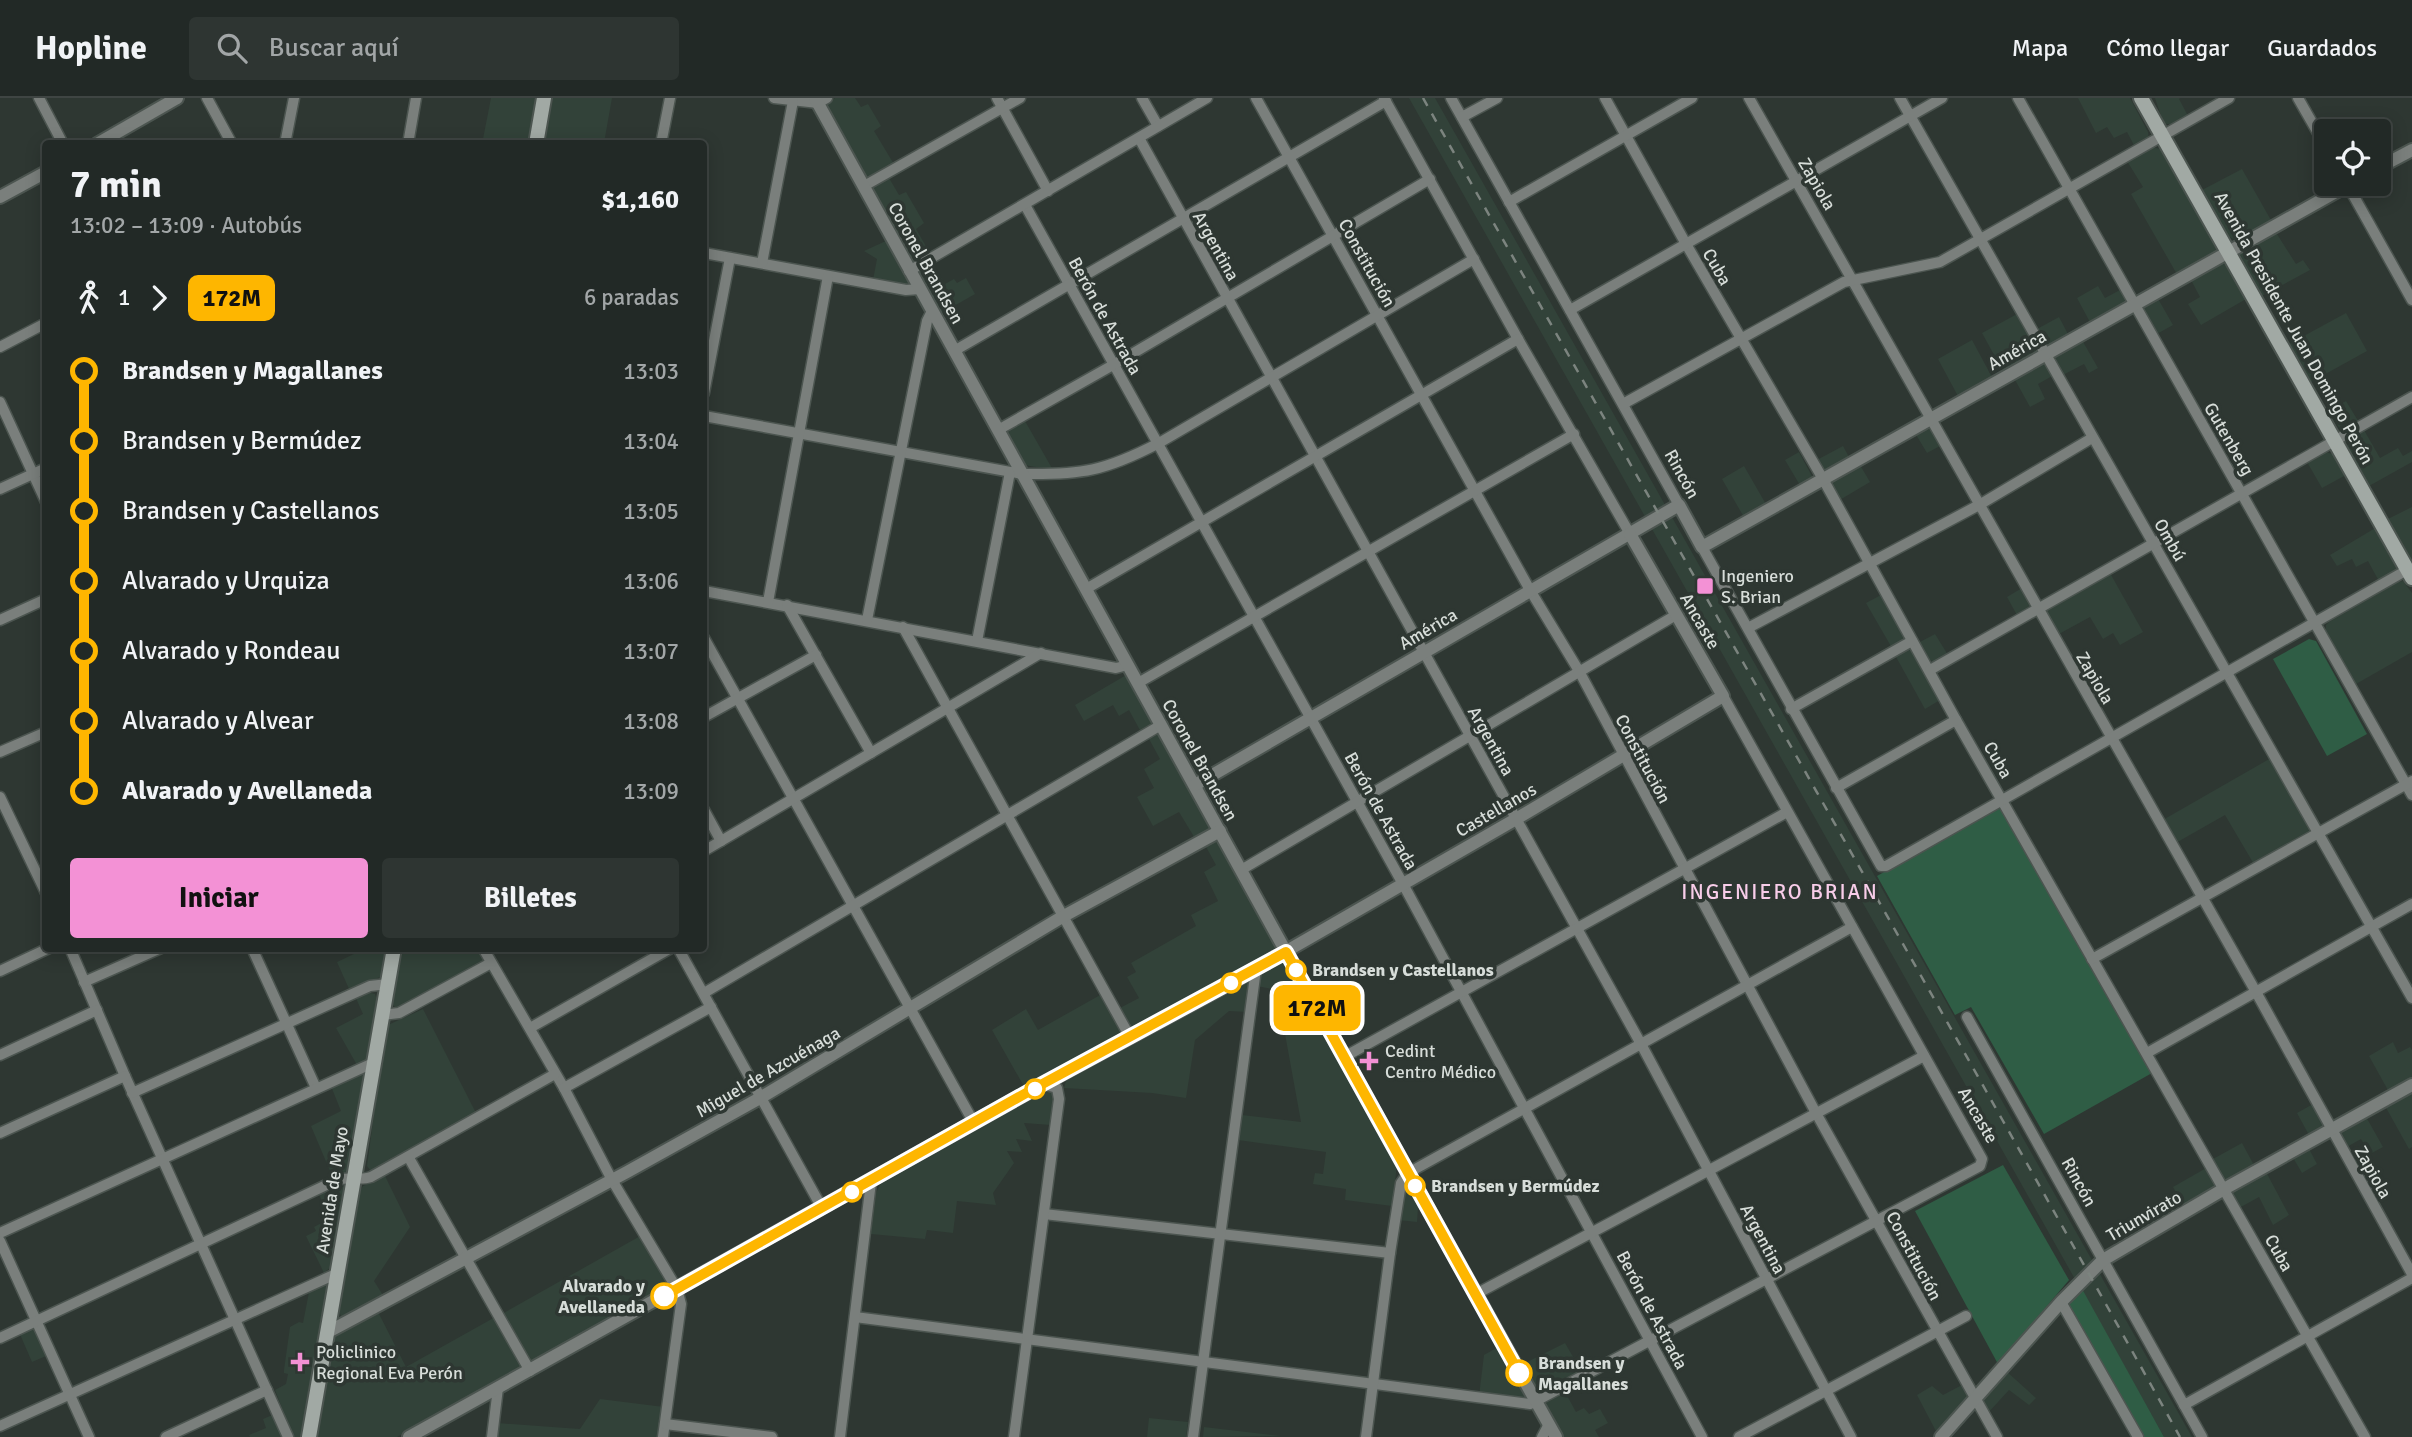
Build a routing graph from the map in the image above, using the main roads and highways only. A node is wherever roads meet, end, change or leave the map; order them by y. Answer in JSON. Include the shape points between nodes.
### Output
{"nodes":[{"id":1,"x":544,"y":98,"type":"edge"},
{"id":2,"x":2141,"y":98,"type":"edge"},
{"id":3,"x":537,"y":140,"type":"edge"},
{"id":4,"x":2410,"y":574,"type":"edge"},
{"id":5,"x":393,"y":952,"type":"edge"},
{"id":6,"x":309,"y":1437,"type":"edge"}],
"edges":[{"from":1,"to":3,"type":"main road"},
{"from":2,"to":4,"type":"main road","name":"Avenida Presidente Juan Domingo Perón"},
{"from":5,"to":6,"type":"main road","name":"Avenida de Mayo"}]}
